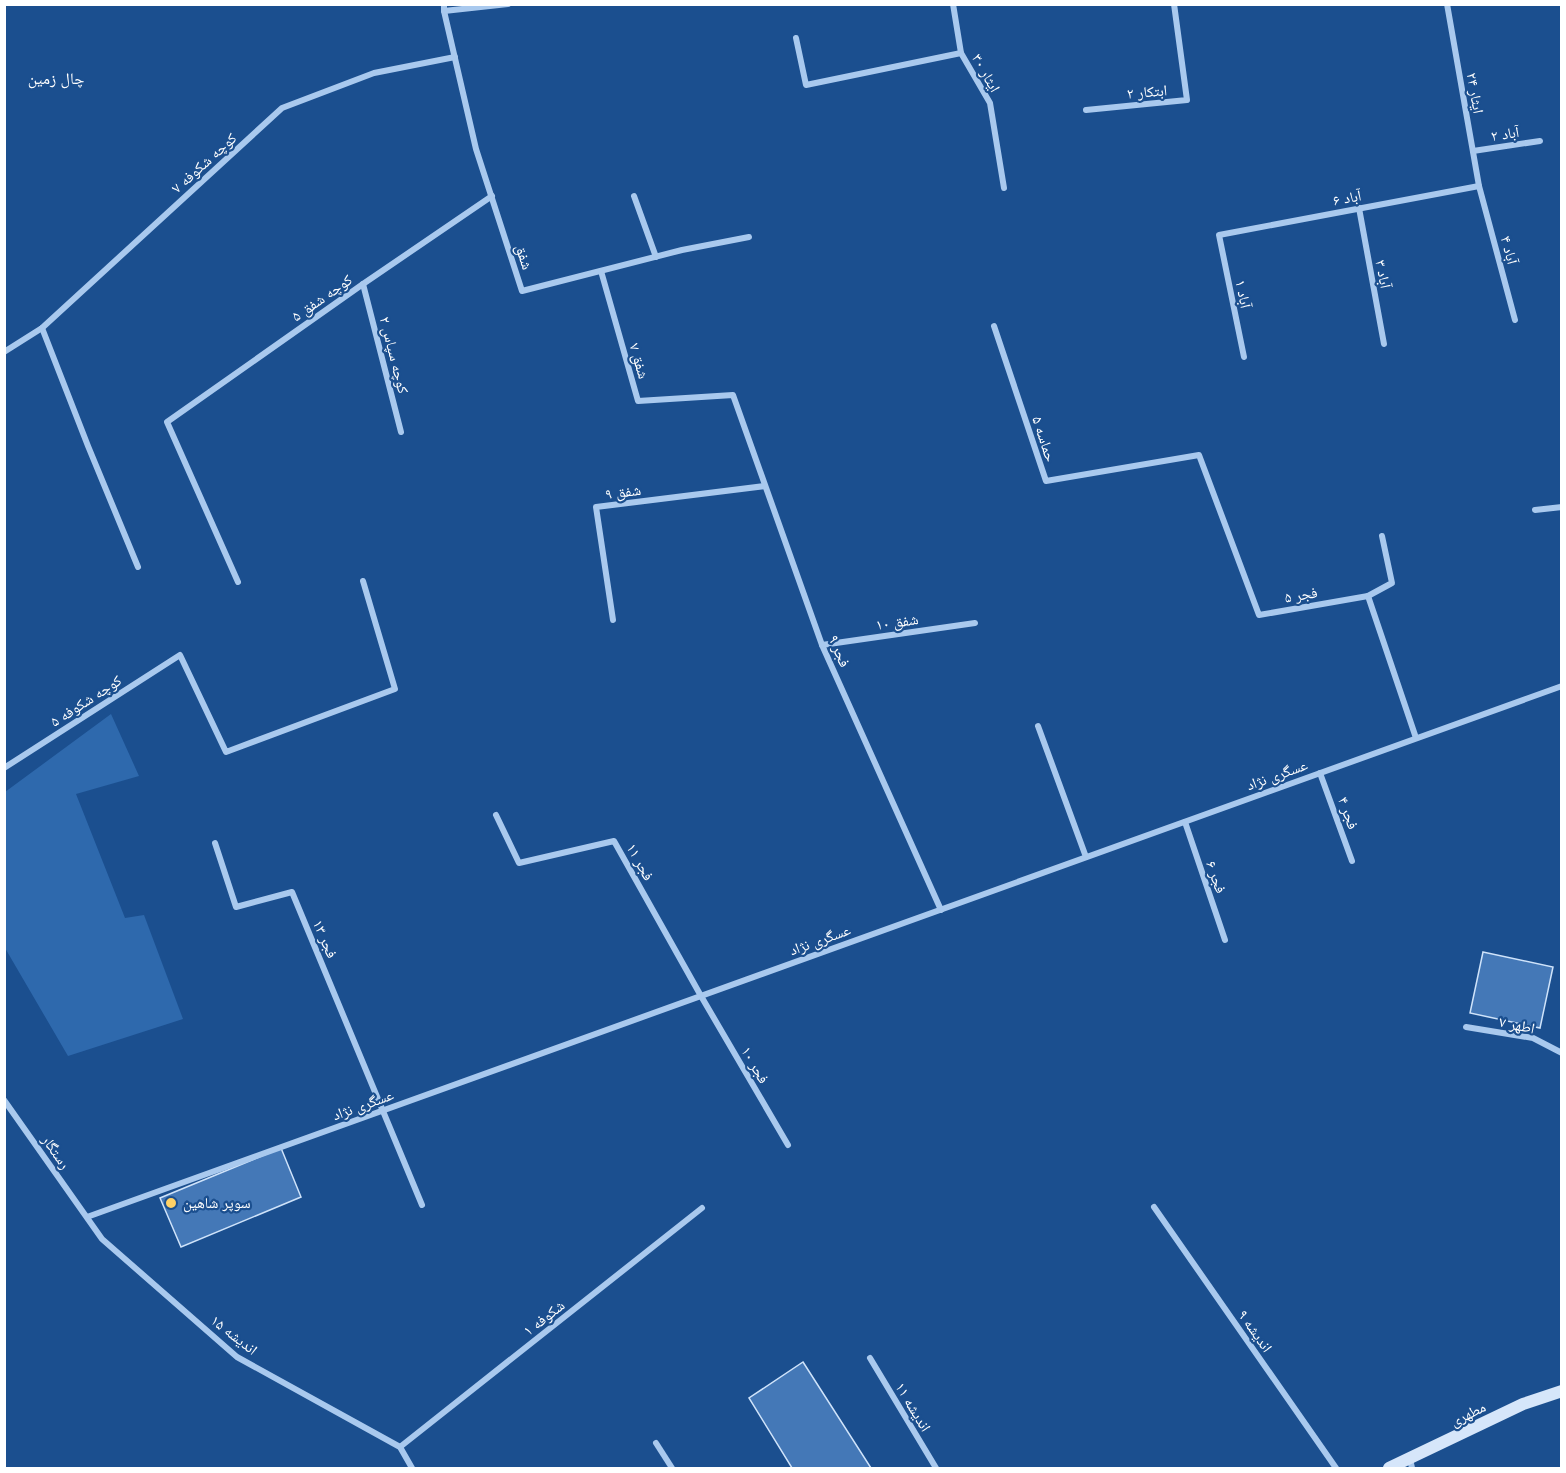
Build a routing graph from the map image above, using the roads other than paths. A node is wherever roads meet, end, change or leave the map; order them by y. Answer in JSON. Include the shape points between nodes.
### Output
{"nodes":[{"id":1,"x":508,"y":4,"type":"edge"},
{"id":2,"x":953,"y":4,"type":"edge"},
{"id":3,"x":1174,"y":4,"type":"edge"},
{"id":4,"x":1447,"y":4,"type":"edge"},
{"id":5,"x":444,"y":8,"type":"edge"},
{"id":6,"x":796,"y":38,"type":"dead end"},
{"id":7,"x":961,"y":53,"type":"junction"},
{"id":8,"x":455,"y":57,"type":"junction"},
{"id":9,"x":1086,"y":110,"type":"dead end"},
{"id":10,"x":1540,"y":141,"type":"dead end"},
{"id":11,"x":1473,"y":151,"type":"junction"},
{"id":12,"x":1479,"y":186,"type":"junction"},
{"id":13,"x":1004,"y":188,"type":"dead end"},
{"id":14,"x":492,"y":196,"type":"junction"},
{"id":15,"x":634,"y":196,"type":"dead end"},
{"id":16,"x":1359,"y":208,"type":"junction"},
{"id":17,"x":1219,"y":235,"type":"joint"},
{"id":18,"x":749,"y":237,"type":"dead end"},
{"id":19,"x":656,"y":257,"type":"junction"},
{"id":20,"x":601,"y":271,"type":"junction"},
{"id":21,"x":363,"y":284,"type":"junction"},
{"id":22,"x":1515,"y":320,"type":"dead end"},
{"id":23,"x":994,"y":326,"type":"dead end"},
{"id":24,"x":42,"y":328,"type":"junction"},
{"id":25,"x":1384,"y":344,"type":"dead end"},
{"id":26,"x":4,"y":352,"type":"edge"},
{"id":27,"x":1244,"y":357,"type":"dead end"},
{"id":28,"x":733,"y":395,"type":"joint"},
{"id":29,"x":401,"y":432,"type":"dead end"},
{"id":30,"x":1199,"y":454,"type":"joint"},
{"id":31,"x":765,"y":486,"type":"junction"},
{"id":32,"x":1562,"y":507,"type":"edge"},
{"id":33,"x":1535,"y":510,"type":"dead end"},
{"id":34,"x":1382,"y":536,"type":"dead end"},
{"id":35,"x":138,"y":567,"type":"dead end"},
{"id":36,"x":363,"y":581,"type":"dead end"},
{"id":37,"x":238,"y":582,"type":"dead end"},
{"id":38,"x":1368,"y":596,"type":"junction"},
{"id":39,"x":613,"y":620,"type":"dead end"},
{"id":40,"x":975,"y":623,"type":"dead end"},
{"id":41,"x":822,"y":645,"type":"junction"},
{"id":42,"x":1562,"y":686,"type":"edge"},
{"id":43,"x":1038,"y":726,"type":"dead end"},
{"id":44,"x":1416,"y":738,"type":"junction"},
{"id":45,"x":4,"y":768,"type":"edge"},
{"id":46,"x":1320,"y":773,"type":"junction"},
{"id":47,"x":496,"y":815,"type":"dead end"},
{"id":48,"x":1185,"y":822,"type":"junction"},
{"id":49,"x":215,"y":843,"type":"dead end"},
{"id":50,"x":1086,"y":857,"type":"junction"},
{"id":51,"x":1352,"y":861,"type":"dead end"},
{"id":52,"x":940,"y":910,"type":"junction"},
{"id":53,"x":1225,"y":940,"type":"dead end"},
{"id":54,"x":701,"y":996,"type":"junction"},
{"id":55,"x":1466,"y":1027,"type":"dead end"},
{"id":56,"x":1562,"y":1053,"type":"edge"},
{"id":57,"x":4,"y":1100,"type":"edge"},
{"id":58,"x":7,"y":1109,"type":"edge"},
{"id":59,"x":384,"y":1110,"type":"junction"},
{"id":60,"x":788,"y":1145,"type":"dead end"},
{"id":61,"x":422,"y":1205,"type":"dead end"},
{"id":62,"x":1154,"y":1206,"type":"dead end"},
{"id":63,"x":702,"y":1208,"type":"dead end"},
{"id":64,"x":87,"y":1217,"type":"junction"},
{"id":65,"x":870,"y":1358,"type":"dead end"},
{"id":66,"x":1562,"y":1391,"type":"edge"},
{"id":67,"x":656,"y":1443,"type":"dead end"},
{"id":68,"x":400,"y":1447,"type":"junction"},
{"id":69,"x":1411,"y":1463,"type":"edge"},
{"id":70,"x":411,"y":1468,"type":"edge"},
{"id":71,"x":672,"y":1468,"type":"edge"},
{"id":72,"x":936,"y":1468,"type":"edge"},
{"id":73,"x":1336,"y":1468,"type":"edge"},
{"id":74,"x":1389,"y":1468,"type":"edge"}],
"edges":[{"from":1,"to":5,"type":"street"},
{"from":2,"to":7,"type":"street","name":"ایثار ۳۰"},
{"from":3,"to":9,"type":"street","name":"ابتکار ۲","via":[[1187,100]]},
{"from":4,"to":11,"type":"street","name":"ایثار ۲۴"},
{"from":5,"to":8,"type":"street","name":"شفق"},
{"from":6,"to":7,"type":"street","via":[[806,85]]},
{"from":7,"to":13,"type":"street","name":"ایثار ۳۰","via":[[990,103]]},
{"from":8,"to":14,"type":"street","name":"شفق","via":[[476,149]]},
{"from":8,"to":24,"type":"street","name":"کوچه شکوفه ۷","via":[[374,73],[282,108]]},
{"from":10,"to":11,"type":"street","name":"آباد ۲"},
{"from":11,"to":12,"type":"street","name":"ایثار ۲۴"},
{"from":12,"to":16,"type":"street","name":"آباد ۶"},
{"from":12,"to":22,"type":"street","name":"آباد ۴"},
{"from":14,"to":20,"type":"street","name":"شفق","via":[[522,291]]},
{"from":14,"to":21,"type":"street","name":"کوچه شفق ۵"},
{"from":15,"to":19,"type":"street"},
{"from":16,"to":17,"type":"street","name":"آباد ۶"},
{"from":16,"to":25,"type":"street","name":"آباد ۳"},
{"from":17,"to":27,"type":"street","name":"آباد ۱"},
{"from":18,"to":19,"type":"street","name":"شفق"},
{"from":19,"to":20,"type":"street","name":"شفق"},
{"from":20,"to":28,"type":"street","name":"شفق ۷","via":[[638,401]]},
{"from":21,"to":29,"type":"street","name":"کوچه سپاس ۲"},
{"from":21,"to":37,"type":"street","name":"کوچه شفق ۵","via":[[167,422]]},
{"from":23,"to":30,"type":"street","name":"حماسه ۵","via":[[1046,481]]},
{"from":24,"to":26,"type":"street","name":"کوچه شکوفه ۷"},
{"from":24,"to":35,"type":"street"},
{"from":28,"to":31,"type":"street","name":"فجر ۹"},
{"from":30,"to":38,"type":"street","name":"فجر ۵","via":[[1259,615]]},
{"from":31,"to":39,"type":"street","name":"شفق ۹","via":[[596,507]]},
{"from":31,"to":41,"type":"street","name":"فجر ۹"},
{"from":32,"to":33,"type":"street"},
{"from":34,"to":38,"type":"street","via":[[1392,583]]},
{"from":36,"to":45,"type":"street","name":"کوچه شکوفه ۵","via":[[394,689],[226,752],[180,655]]},
{"from":38,"to":44,"type":"street"},
{"from":40,"to":41,"type":"street","name":"شفق ۱۰"},
{"from":41,"to":52,"type":"street","name":"فجر ۹"},
{"from":42,"to":44,"type":"street","name":"عسگری نژاد"},
{"from":43,"to":50,"type":"street"},
{"from":44,"to":46,"type":"street","name":"عسگری نژاد"},
{"from":46,"to":48,"type":"street","name":"عسگری نژاد"},
{"from":46,"to":51,"type":"street","name":"فجر ۴"},
{"from":47,"to":54,"type":"street","name":"فجر ۱۱","via":[[519,863],[614,841]]},
{"from":48,"to":50,"type":"street","name":"عسگری نژاد"},
{"from":48,"to":53,"type":"street","name":"فجر ۶"},
{"from":49,"to":59,"type":"street","name":"فجر ۱۳","via":[[236,907],[292,892]]},
{"from":50,"to":52,"type":"street","name":"عسگری نژاد"},
{"from":52,"to":54,"type":"street","name":"عسگری نژاد"},
{"from":54,"to":59,"type":"street","name":"عسگری نژاد"},
{"from":54,"to":60,"type":"street","name":"فجر ۱۰"},
{"from":55,"to":56,"type":"street","name":"اطهر ۷","via":[[1533,1038]]},
{"from":57,"to":58,"type":"street","name":"رستگار"},
{"from":58,"to":64,"type":"street","name":"رستگار"},
{"from":59,"to":61,"type":"street"},
{"from":59,"to":64,"type":"street","name":"عسگری نژاد"},
{"from":62,"to":73,"type":"street","name":"اندیشه ۹"},
{"from":63,"to":68,"type":"street","name":"شکوفه ۱"},
{"from":64,"to":68,"type":"street","name":"اندیشه ۱۵","via":[[102,1239],[237,1357]]},
{"from":65,"to":72,"type":"street","name":"اندیشه ۱۱"},
{"from":66,"to":69,"type":"main road","name":"مطهری","via":[[1523,1404]]},
{"from":67,"to":71,"type":"street"},
{"from":68,"to":70,"type":"street"},
{"from":69,"to":74,"type":"main road","name":"مطهری"}]}
